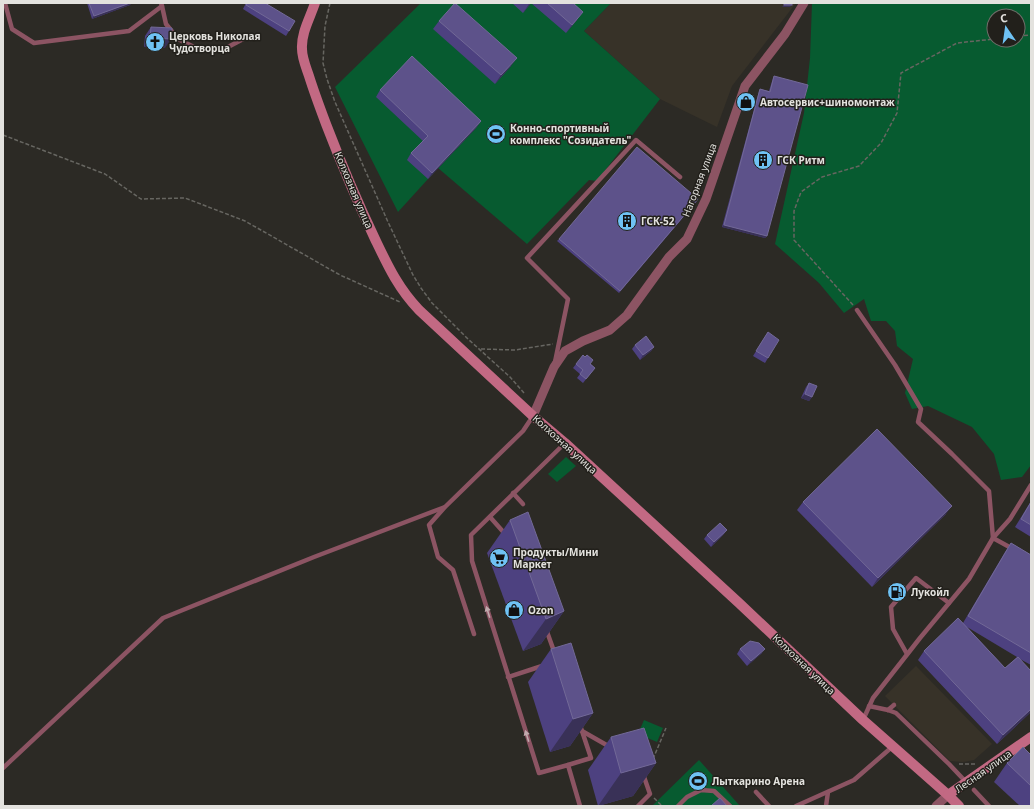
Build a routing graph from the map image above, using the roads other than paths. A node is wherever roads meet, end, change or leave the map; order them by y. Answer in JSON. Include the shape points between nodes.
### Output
{"nodes":[{"id":1,"x":5,"y":3,"type":"edge"},
{"id":2,"x":315,"y":3,"type":"edge"},
{"id":3,"x":804,"y":3,"type":"edge"},
{"id":4,"x":162,"y":5,"type":"edge"},
{"id":5,"x":247,"y":37,"type":"dead end"},
{"id":6,"x":680,"y":177,"type":"dead end"},
{"id":7,"x":857,"y":310,"type":"road end"},
{"id":8,"x":554,"y":367,"type":"junction"},
{"id":9,"x":535,"y":412,"type":"junction"},
{"id":10,"x":565,"y":443,"type":"junction"},
{"id":11,"x":1031,"y":485,"type":"edge"},
{"id":12,"x":513,"y":493,"type":"junction"},
{"id":13,"x":523,"y":504,"type":"dead end"},
{"id":14,"x":445,"y":507,"type":"junction"},
{"id":15,"x":490,"y":517,"type":"junction"},
{"id":16,"x":507,"y":537,"type":"dead end"},
{"id":17,"x":993,"y":538,"type":"junction"},
{"id":18,"x":1018,"y":552,"type":"edge"},
{"id":19,"x":949,"y":603,"type":"junction"},
{"id":20,"x":543,"y":621,"type":"edge"},
{"id":21,"x":474,"y":634,"type":"dead end"},
{"id":22,"x":908,"y":654,"type":"junction"},
{"id":23,"x":556,"y":657,"type":"edge"},
{"id":24,"x":546,"y":665,"type":"dead end"},
{"id":25,"x":508,"y":677,"type":"junction"},
{"id":26,"x":894,"y":705,"type":"dead end"},
{"id":27,"x":869,"y":706,"type":"junction"},
{"id":28,"x":888,"y":710,"type":"junction"},
{"id":29,"x":577,"y":717,"type":"edge"},
{"id":30,"x":863,"y":720,"type":"junction"},
{"id":31,"x":582,"y":731,"type":"junction"},
{"id":32,"x":1031,"y":737,"type":"edge"},
{"id":33,"x":892,"y":747,"type":"junction"},
{"id":34,"x":615,"y":749,"type":"edge"},
{"id":35,"x":568,"y":765,"type":"junction"},
{"id":36,"x":3,"y":768,"type":"edge"},
{"id":37,"x":640,"y":771,"type":"edge"},
{"id":38,"x":966,"y":782,"type":"junction"},
{"id":39,"x":974,"y":790,"type":"dead end"},
{"id":40,"x":756,"y":792,"type":"dead end"},
{"id":41,"x":828,"y":792,"type":"junction"},
{"id":42,"x":948,"y":795,"type":"junction"},
{"id":43,"x":580,"y":806,"type":"edge"},
{"id":44,"x":638,"y":806,"type":"edge"},
{"id":45,"x":678,"y":806,"type":"edge"},
{"id":46,"x":730,"y":806,"type":"edge"},
{"id":47,"x":769,"y":806,"type":"edge"},
{"id":48,"x":796,"y":806,"type":"edge"},
{"id":49,"x":826,"y":806,"type":"edge"},
{"id":50,"x":936,"y":806,"type":"edge"},
{"id":51,"x":959,"y":806,"type":"edge"},
{"id":52,"x":989,"y":806,"type":"edge"}],
"edges":[{"from":1,"to":4,"type":"lane","via":[[12,29],[34,43],[129,31]]},
{"from":2,"to":9,"type":"street","name":"Колхозная улица","via":[[302,42],[304,62],[347,178],[396,282],[419,310]]},
{"from":3,"to":8,"type":"street","name":"Нагорная улица","via":[[785,34],[745,86],[706,198],[687,239],[669,257],[627,315],[610,330],[565,351]]},
{"from":4,"to":5,"type":"lane","via":[[166,24],[178,39],[200,50],[228,47]]},
{"from":6,"to":8,"type":"lane","via":[[636,140],[527,258],[568,298]]},
{"from":7,"to":17,"type":"lane","via":[[922,409],[918,422],[989,491]]},
{"from":8,"to":9,"type":"street","name":"Нагорная улица"},
{"from":9,"to":10,"type":"street","name":"Колхозная улица"},
{"from":9,"to":14,"type":"lane","via":[[523,431]]},
{"from":10,"to":12,"type":"lane"},
{"from":10,"to":30,"type":"street","name":"Колхозная улица","via":[[739,602]]},
{"from":11,"to":17,"type":"lane","via":[[1010,519]]},
{"from":12,"to":13,"type":"lane"},
{"from":12,"to":15,"type":"lane"},
{"from":14,"to":21,"type":"lane","via":[[429,525],[438,557],[453,570]]},
{"from":14,"to":36,"type":"lane","via":[[163,618]]},
{"from":15,"to":16,"type":"lane"},
{"from":25,"to":15,"type":"lane","one_way":true,"via":[[472,561],[471,535]]},
{"from":17,"to":18,"type":"lane"},
{"from":17,"to":19,"type":"lane","via":[[969,578]]},
{"from":19,"to":22,"type":"lane"},
{"from":19,"to":22,"type":"lane","via":[[916,578],[891,607],[893,629]]},
{"from":20,"to":23,"type":"lane"},
{"from":22,"to":27,"type":"lane"},
{"from":24,"to":25,"type":"lane"},
{"from":35,"to":25,"type":"lane","one_way":true,"via":[[539,773]]},
{"from":26,"to":28,"type":"lane"},
{"from":27,"to":28,"type":"lane"},
{"from":27,"to":30,"type":"lane"},
{"from":28,"to":38,"type":"lane","via":[[909,724]]},
{"from":29,"to":31,"type":"lane"},
{"from":30,"to":33,"type":"street","name":"Колхозная улица"},
{"from":31,"to":34,"type":"lane"},
{"from":31,"to":35,"type":"lane","via":[[591,758]]},
{"from":32,"to":38,"type":"street","name":"Лесная улица","via":[[1015,752]]},
{"from":33,"to":41,"type":"lane","via":[[854,780]]},
{"from":33,"to":42,"type":"street","name":"Колхозная улица"},
{"from":35,"to":43,"type":"lane"},
{"from":37,"to":44,"type":"lane","via":[[650,794]]},
{"from":38,"to":42,"type":"street","name":"Лесная улица"},
{"from":39,"to":52,"type":"lane"},
{"from":40,"to":47,"type":"lane"},
{"from":41,"to":48,"type":"lane"},
{"from":41,"to":49,"type":"lane"},
{"from":42,"to":50,"type":"street","name":"Лесная улица"},
{"from":42,"to":51,"type":"street","name":"Колхозная улица"},
{"from":45,"to":46,"type":"lane","via":[[687,797],[701,790],[714,791]]}]}
